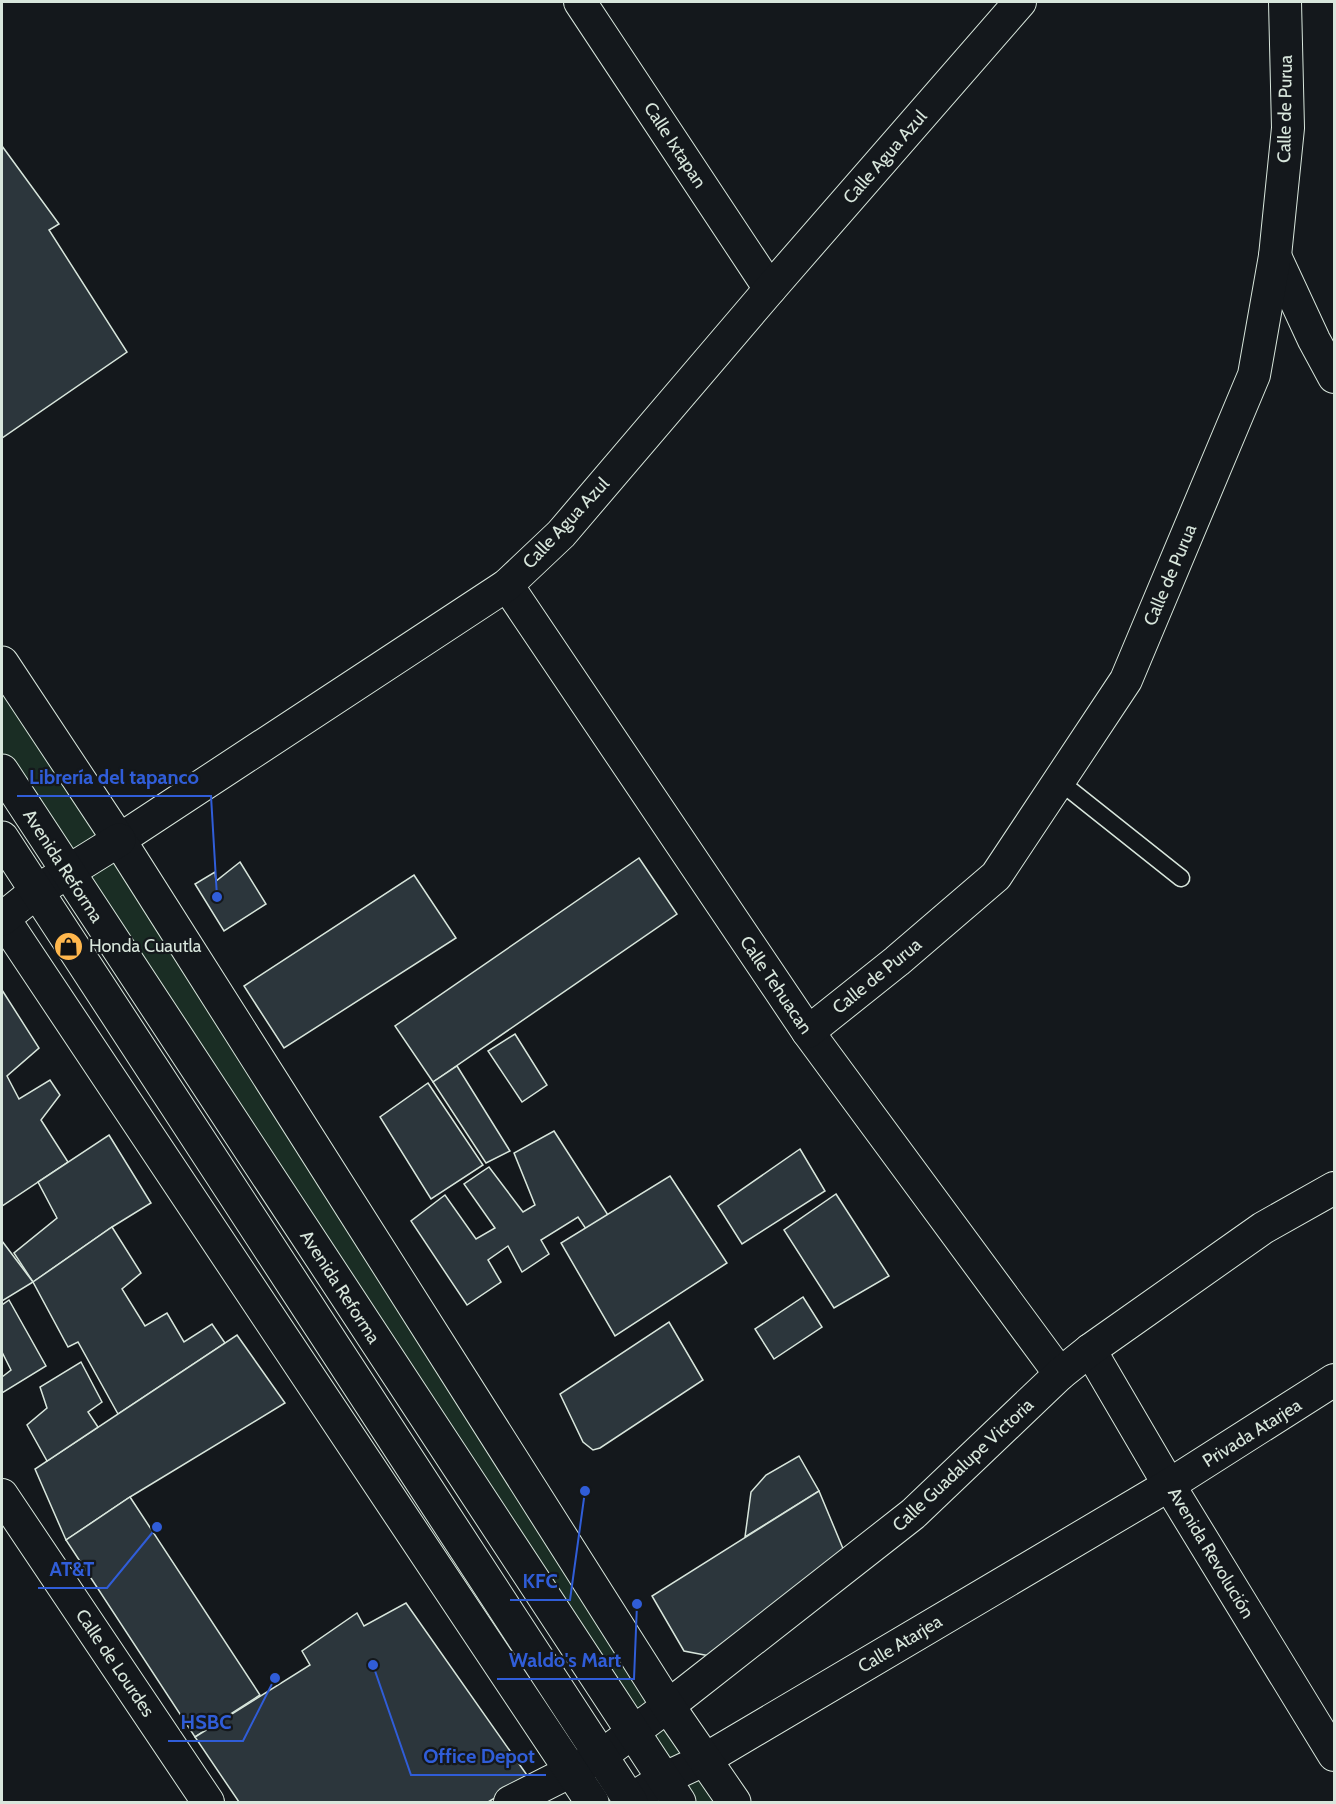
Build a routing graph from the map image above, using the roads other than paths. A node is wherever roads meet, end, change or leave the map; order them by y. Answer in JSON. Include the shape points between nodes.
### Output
{"nodes":[{"id":1,"x":580,"y":2,"type":"edge"},
{"id":2,"x":1020,"y":2,"type":"edge"},
{"id":3,"x":1285,"y":2,"type":"edge"},
{"id":4,"x":1275,"y":255,"type":"junction"},
{"id":5,"x":770,"y":289,"type":"junction"},
{"id":6,"x":1335,"y":377,"type":"edge"},
{"id":7,"x":507,"y":585,"type":"junction"},
{"id":8,"x":2,"y":663,"type":"edge"},
{"id":9,"x":2,"y":771,"type":"edge"},
{"id":10,"x":1059,"y":781,"type":"junction"},
{"id":11,"x":2,"y":838,"type":"edge"},
{"id":12,"x":119,"y":840,"type":"junction"},
{"id":13,"x":68,"y":872,"type":"junction"},
{"id":14,"x":1181,"y":878,"type":"dead end"},
{"id":15,"x":37,"y":891,"type":"junction"},
{"id":16,"x":2,"y":918,"type":"edge"},
{"id":17,"x":808,"y":1032,"type":"junction"},
{"id":18,"x":1335,"y":1188,"type":"edge"},
{"id":19,"x":1090,"y":1350,"type":"junction"},
{"id":20,"x":1060,"y":1374,"type":"junction"},
{"id":21,"x":1335,"y":1380,"type":"edge"},
{"id":22,"x":1169,"y":1485,"type":"junction"},
{"id":23,"x":2,"y":1495,"type":"edge"},
{"id":24,"x":668,"y":1706,"type":"junction"},
{"id":25,"x":632,"y":1731,"type":"junction"},
{"id":26,"x":1335,"y":1755,"type":"edge"},
{"id":27,"x":601,"y":1756,"type":"junction"},
{"id":28,"x":704,"y":1760,"type":"junction"},
{"id":29,"x":573,"y":1772,"type":"junction"},
{"id":30,"x":671,"y":1791,"type":"edge"},
{"id":31,"x":630,"y":1801,"type":"edge"},
{"id":32,"x":208,"y":1803,"type":"edge"},
{"id":33,"x":510,"y":1803,"type":"edge"},
{"id":34,"x":592,"y":1803,"type":"edge"},
{"id":35,"x":734,"y":1803,"type":"edge"}],
"edges":[{"from":1,"to":5,"type":"street","name":"Calle Ixtapan"},
{"from":2,"to":5,"type":"street","name":"Calle Agua Azul"},
{"from":3,"to":4,"type":"street","name":"Calle de Purua","via":[[1288,128]]},
{"from":4,"to":6,"type":"street"},
{"from":4,"to":10,"type":"street","name":"Calle de Purua","via":[[1254,375],[1126,680]]},
{"from":5,"to":7,"type":"street","name":"Calle Agua Azul","via":[[561,534]]},
{"from":7,"to":12,"type":"street","name":"Calle Agua Azul"},
{"from":7,"to":17,"type":"street","name":"Calle Tehuacan"},
{"from":8,"to":12,"type":"street"},
{"from":9,"to":13,"type":"street","name":"Avenida Reforma"},
{"from":10,"to":14,"type":"lane"},
{"from":10,"to":17,"type":"street","name":"Calle de Purua","via":[[996,876]]},
{"from":11,"to":15,"type":"street","name":"Avenida Reforma"},
{"from":12,"to":13,"type":"street","name":"Calle Agua Azul"},
{"from":12,"to":24,"type":"street"},
{"from":13,"to":15,"type":"street","name":"Calle Agua Azul"},
{"from":13,"to":25,"type":"street","name":"Avenida Reforma"},
{"from":15,"to":16,"type":"street","name":"Calle Agua Azul"},
{"from":15,"to":27,"type":"street","name":"Avenida Reforma"},
{"from":16,"to":29,"type":"street"},
{"from":17,"to":20,"type":"street","name":"Calle Tehuacan"},
{"from":18,"to":19,"type":"street","name":"Calle Guadalupe Victoria","via":[[1263,1228]]},
{"from":19,"to":20,"type":"street","name":"Calle Guadalupe Victoria"},
{"from":19,"to":22,"type":"street","name":"Avenida Revolución"},
{"from":20,"to":24,"type":"street","name":"Calle Guadalupe Victoria","via":[[913,1514]]},
{"from":21,"to":22,"type":"street","name":"Privada Atarjea"},
{"from":22,"to":26,"type":"street","name":"Avenida Revolución"},
{"from":22,"to":28,"type":"street","name":"Calle Atarjea"},
{"from":23,"to":32,"type":"street","name":"Calle de Lourdes"},
{"from":24,"to":25,"type":"street","name":"Calle Guadalupe Victoria"},
{"from":24,"to":28,"type":"street"},
{"from":25,"to":27,"type":"street","name":"Calle Guadalupe Victoria"},
{"from":25,"to":30,"type":"street","name":"Avenida Reforma"},
{"from":27,"to":29,"type":"street","name":"Calle Guadalupe Victoria"},
{"from":27,"to":31,"type":"street","name":"Avenida Reforma"},
{"from":28,"to":30,"type":"street","name":"Calle Atarjea"},
{"from":28,"to":35,"type":"street"},
{"from":29,"to":33,"type":"street","name":"Calle Guadalupe Victoria"},
{"from":29,"to":34,"type":"street"},
{"from":30,"to":31,"type":"street","name":"Calle Atarjea"}]}
